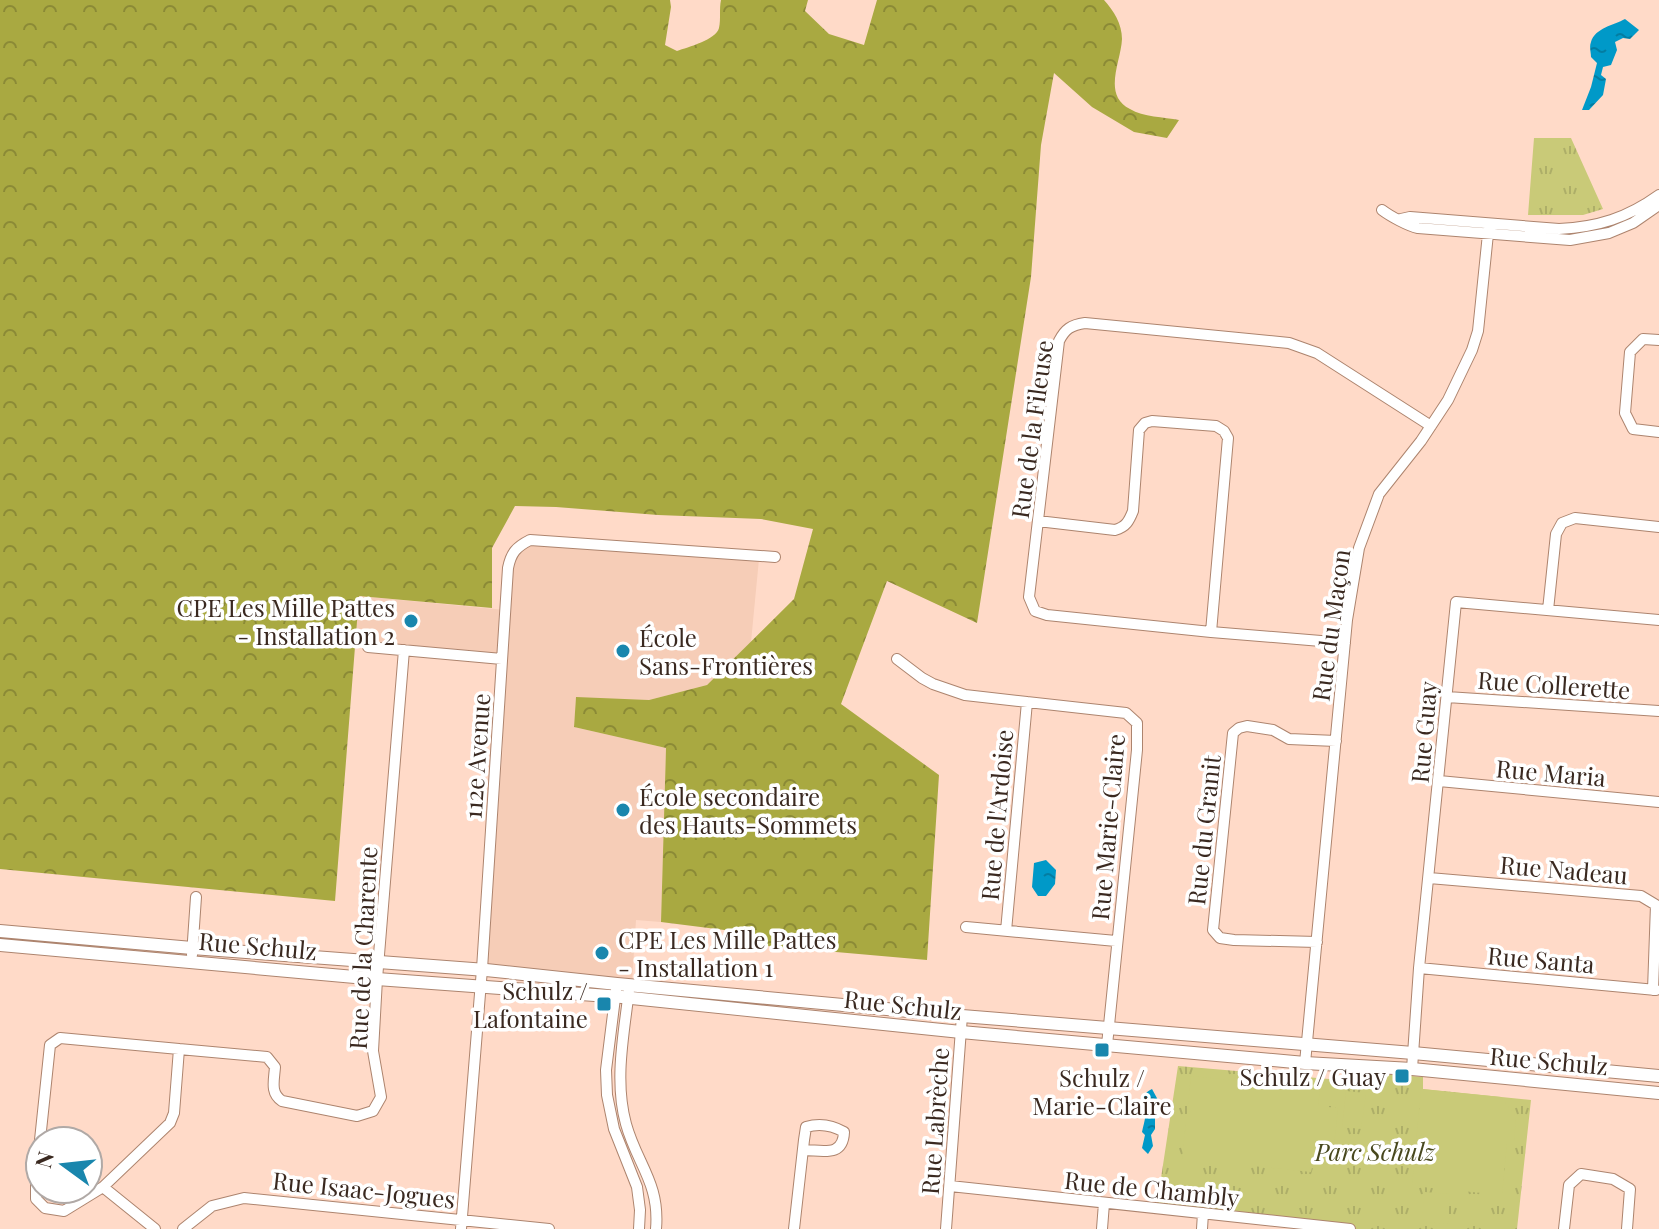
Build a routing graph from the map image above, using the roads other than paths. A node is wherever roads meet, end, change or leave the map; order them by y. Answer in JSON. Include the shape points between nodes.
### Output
{"nodes":[{"id":1,"x":1659,"y":195,"type":"edge"},
{"id":2,"x":1659,"y":205,"type":"edge"},
{"id":3,"x":1382,"y":210,"type":"dead end"},
{"id":4,"x":1488,"y":229,"type":"junction"},
{"id":5,"x":1659,"y":340,"type":"edge"},
{"id":6,"x":1431,"y":426,"type":"junction"},
{"id":7,"x":1659,"y":432,"type":"edge"},
{"id":8,"x":1038,"y":521,"type":"junction"},
{"id":9,"x":1659,"y":527,"type":"edge"},
{"id":10,"x":775,"y":557,"type":"dead end"},
{"id":11,"x":1548,"y":610,"type":"junction"},
{"id":12,"x":1659,"y":620,"type":"edge"},
{"id":13,"x":1211,"y":632,"type":"junction"},
{"id":14,"x":1345,"y":643,"type":"junction"},
{"id":15,"x":368,"y":647,"type":"dead end"},
{"id":16,"x":404,"y":650,"type":"junction"},
{"id":17,"x":502,"y":659,"type":"junction"},
{"id":18,"x":897,"y":659,"type":"dead end"},
{"id":19,"x":1447,"y":697,"type":"junction"},
{"id":20,"x":1027,"y":702,"type":"junction"},
{"id":21,"x":1659,"y":711,"type":"edge"},
{"id":22,"x":1336,"y":741,"type":"junction"},
{"id":23,"x":1439,"y":781,"type":"junction"},
{"id":24,"x":1659,"y":802,"type":"edge"},
{"id":25,"x":1429,"y":878,"type":"junction"},
{"id":26,"x":196,"y":897,"type":"dead end"},
{"id":27,"x":966,"y":927,"type":"dead end"},
{"id":28,"x":0,"y":931,"type":"edge"},
{"id":29,"x":1006,"y":931,"type":"junction"},
{"id":30,"x":1116,"y":941,"type":"junction"},
{"id":31,"x":1317,"y":942,"type":"junction"},
{"id":32,"x":0,"y":945,"type":"edge"},
{"id":33,"x":192,"y":955,"type":"junction"},
{"id":34,"x":378,"y":961,"type":"junction"},
{"id":35,"x":1419,"y":968,"type":"junction"},
{"id":36,"x":482,"y":969,"type":"junction"},
{"id":37,"x":548,"y":976,"type":"junction"},
{"id":38,"x":377,"y":979,"type":"junction"},
{"id":39,"x":481,"y":985,"type":"junction"},
{"id":40,"x":1656,"y":990,"type":"edge"},
{"id":41,"x":546,"y":991,"type":"junction"},
{"id":42,"x":622,"y":991,"type":"junction"},
{"id":43,"x":962,"y":1016,"type":"junction"},
{"id":44,"x":1108,"y":1029,"type":"junction"},
{"id":45,"x":961,"y":1032,"type":"junction"},
{"id":46,"x":1220,"y":1038,"type":"junction"},
{"id":47,"x":1107,"y":1045,"type":"junction"},
{"id":48,"x":1307,"y":1046,"type":"junction"},
{"id":49,"x":179,"y":1049,"type":"junction"},
{"id":50,"x":1413,"y":1053,"type":"junction"},
{"id":51,"x":1218,"y":1055,"type":"junction"},
{"id":52,"x":1305,"y":1063,"type":"junction"},
{"id":53,"x":1537,"y":1065,"type":"junction"},
{"id":54,"x":1412,"y":1069,"type":"junction"},
{"id":55,"x":1659,"y":1076,"type":"edge"},
{"id":56,"x":1536,"y":1081,"type":"junction"},
{"id":57,"x":1659,"y":1093,"type":"edge"},
{"id":58,"x":42,"y":1125,"type":"edge"},
{"id":59,"x":803,"y":1150,"type":"dead end"},
{"id":60,"x":104,"y":1186,"type":"edge"},
{"id":61,"x":950,"y":1186,"type":"junction"},
{"id":62,"x":104,"y":1188,"type":"edge"},
{"id":63,"x":1104,"y":1203,"type":"junction"},
{"id":64,"x":42,"y":1205,"type":"edge"},
{"id":65,"x":74,"y":1205,"type":"edge"},
{"id":66,"x":1203,"y":1213,"type":"junction"},
{"id":67,"x":462,"y":1224,"type":"edge"},
{"id":68,"x":1289,"y":1226,"type":"edge"},
{"id":69,"x":155,"y":1229,"type":"edge"},
{"id":70,"x":183,"y":1229,"type":"edge"},
{"id":71,"x":549,"y":1229,"type":"edge"},
{"id":72,"x":639,"y":1229,"type":"edge"},
{"id":73,"x":656,"y":1229,"type":"edge"},
{"id":74,"x":794,"y":1229,"type":"edge"},
{"id":75,"x":946,"y":1229,"type":"edge"},
{"id":76,"x":1102,"y":1229,"type":"edge"},
{"id":77,"x":1202,"y":1229,"type":"edge"},
{"id":78,"x":1350,"y":1229,"type":"edge"},
{"id":79,"x":1564,"y":1229,"type":"edge"},
{"id":80,"x":1627,"y":1229,"type":"edge"}],
"edges":[{"from":1,"to":4,"type":"street","via":[[1602,224]]},
{"from":2,"to":4,"type":"street","via":[[1633,223],[1587,238]]},
{"from":3,"to":4,"type":"street","via":[[1418,228]]},
{"from":4,"to":6,"type":"street","name":"Rue du Maçon","via":[[1475,340]]},
{"from":5,"to":7,"type":"street","via":[[1643,339],[1630,352],[1625,413],[1633,429]]},
{"from":6,"to":8,"type":"street","name":"Rue de la Fileuse","via":[[1317,353],[1289,343],[1072,325],[1059,341]]},
{"from":6,"to":14,"type":"street","name":"Rue du Maçon","via":[[1379,494],[1359,548]]},
{"from":8,"to":13,"type":"street","name":"Rue de la Fileuse","via":[[1029,597],[1035,611]]},
{"from":8,"to":13,"type":"street","via":[[1122,528],[1133,511],[1139,430],[1145,423],[1216,426],[1224,431],[1228,438]]},
{"from":9,"to":11,"type":"street","via":[[1575,518],[1562,523],[1556,534]]},
{"from":10,"to":17,"type":"street","name":"112e Avenue","via":[[530,540],[510,556]]},
{"from":11,"to":12,"type":"street","name":"Rue Guay"},
{"from":11,"to":19,"type":"street","name":"Rue Guay","via":[[1456,602]]},
{"from":13,"to":14,"type":"street","name":"Rue de la Fileuse"},
{"from":14,"to":22,"type":"street","name":"Rue du Maçon"},
{"from":15,"to":16,"type":"street"},
{"from":16,"to":17,"type":"street"},
{"from":16,"to":34,"type":"street","name":"Rue de la Charente"},
{"from":17,"to":36,"type":"street","name":"112e Avenue"},
{"from":18,"to":20,"type":"street","name":"Rue Marie-Claire","via":[[922,678],[965,695]]},
{"from":19,"to":21,"type":"street","name":"Rue Collerette"},
{"from":19,"to":23,"type":"street","name":"Rue Guay"},
{"from":20,"to":29,"type":"street","name":"Rue de l'Ardoise"},
{"from":20,"to":30,"type":"street","name":"Rue Marie-Claire","via":[[1126,713],[1137,723]]},
{"from":22,"to":31,"type":"street","name":"Rue du Maçon"},
{"from":22,"to":31,"type":"street","name":"Rue du Granit","via":[[1289,739],[1247,726],[1233,733],[1213,930],[1220,938],[1234,940]]},
{"from":23,"to":24,"type":"street","name":"Rue Maria"},
{"from":23,"to":25,"type":"street","name":"Rue Guay"},
{"from":25,"to":35,"type":"street","name":"Rue Guay"},
{"from":25,"to":40,"type":"street","name":"Rue Nadeau","via":[[1641,896],[1656,905]]},
{"from":26,"to":33,"type":"street"},
{"from":27,"to":29,"type":"street"},
{"from":28,"to":33,"type":"street","name":"Rue Schulz"},
{"from":29,"to":30,"type":"street"},
{"from":30,"to":44,"type":"street","name":"Rue Marie-Claire"},
{"from":31,"to":48,"type":"street","name":"Rue du Maçon"},
{"from":32,"to":33,"type":"street","name":"Rue Schulz"},
{"from":33,"to":34,"type":"street","name":"Rue Schulz"},
{"from":33,"to":38,"type":"street","name":"Rue Schulz"},
{"from":34,"to":36,"type":"street","name":"Rue Schulz"},
{"from":34,"to":38,"type":"street","name":"Rue de la Charente"},
{"from":35,"to":40,"type":"street","name":"Rue Santa"},
{"from":35,"to":50,"type":"street","name":"Rue Guay"},
{"from":36,"to":37,"type":"street","name":"Rue Schulz"},
{"from":36,"to":39,"type":"street","name":"112e Avenue"},
{"from":37,"to":41,"type":"street"},
{"from":37,"to":42,"type":"street","name":"Rue Schulz"},
{"from":38,"to":39,"type":"street","name":"Rue Schulz"},
{"from":38,"to":49,"type":"street","name":"Rue de la Charente","via":[[373,1051],[381,1097],[365,1114],[282,1101],[273,1089],[275,1067],[267,1057]]},
{"from":39,"to":41,"type":"street","name":"Rue Schulz"},
{"from":39,"to":67,"type":"street","name":"112e Avenue"},
{"from":41,"to":42,"type":"street","name":"Rue Schulz"},
{"from":42,"to":43,"type":"street","name":"Rue Schulz"},
{"from":42,"to":45,"type":"street","name":"Rue Schulz"},
{"from":42,"to":72,"type":"street","via":[[606,1070],[607,1095],[637,1187]]},
{"from":42,"to":73,"type":"street","via":[[621,1092],[626,1125],[652,1185]]},
{"from":43,"to":44,"type":"street","name":"Rue Schulz"},
{"from":43,"to":45,"type":"street","name":"Rue Labrèche"},
{"from":44,"to":46,"type":"street","name":"Rue Schulz"},
{"from":44,"to":47,"type":"street","name":"Rue Marie-Claire"},
{"from":45,"to":47,"type":"street","name":"Rue Schulz"},
{"from":45,"to":61,"type":"street","name":"Rue Labrèche"},
{"from":46,"to":48,"type":"street","name":"Rue Schulz"},
{"from":46,"to":51,"type":"street"},
{"from":47,"to":51,"type":"street","name":"Rue Schulz"},
{"from":48,"to":50,"type":"street","name":"Rue Schulz"},
{"from":48,"to":52,"type":"street","name":"Rue du Maçon"},
{"from":49,"to":58,"type":"street","via":[[60,1038],[50,1045]]},
{"from":49,"to":60,"type":"street","via":[[170,1123]]},
{"from":50,"to":53,"type":"street","name":"Rue Schulz"},
{"from":50,"to":54,"type":"street","name":"Rue Guay"},
{"from":51,"to":52,"type":"street","name":"Rue Schulz"},
{"from":52,"to":54,"type":"street","name":"Rue Schulz"},
{"from":53,"to":55,"type":"street","name":"Rue Schulz"},
{"from":53,"to":56,"type":"street"},
{"from":54,"to":56,"type":"street","name":"Rue Schulz"},
{"from":56,"to":57,"type":"street","name":"Rue Schulz"},
{"from":59,"to":74,"type":"street"},
{"from":61,"to":63,"type":"street","name":"Rue de Chambly"},
{"from":61,"to":75,"type":"street","name":"Rue Labrèche"},
{"from":62,"to":69,"type":"street"},
{"from":63,"to":66,"type":"street","name":"Rue de Chambly"},
{"from":63,"to":76,"type":"street"},
{"from":64,"to":65,"type":"street","via":[[64,1211]]},
{"from":66,"to":68,"type":"street","name":"Rue de Chambly"},
{"from":66,"to":77,"type":"street"},
{"from":67,"to":70,"type":"street","name":"Rue Isaac-Jogues","via":[[244,1198],[212,1206]]},
{"from":67,"to":71,"type":"street","name":"Rue Isaac-Jogues"},
{"from":68,"to":78,"type":"street","name":"Rue de Chambly"},
{"from":79,"to":80,"type":"street","via":[[1569,1185],[1581,1174],[1613,1179],[1630,1189]]}]}
